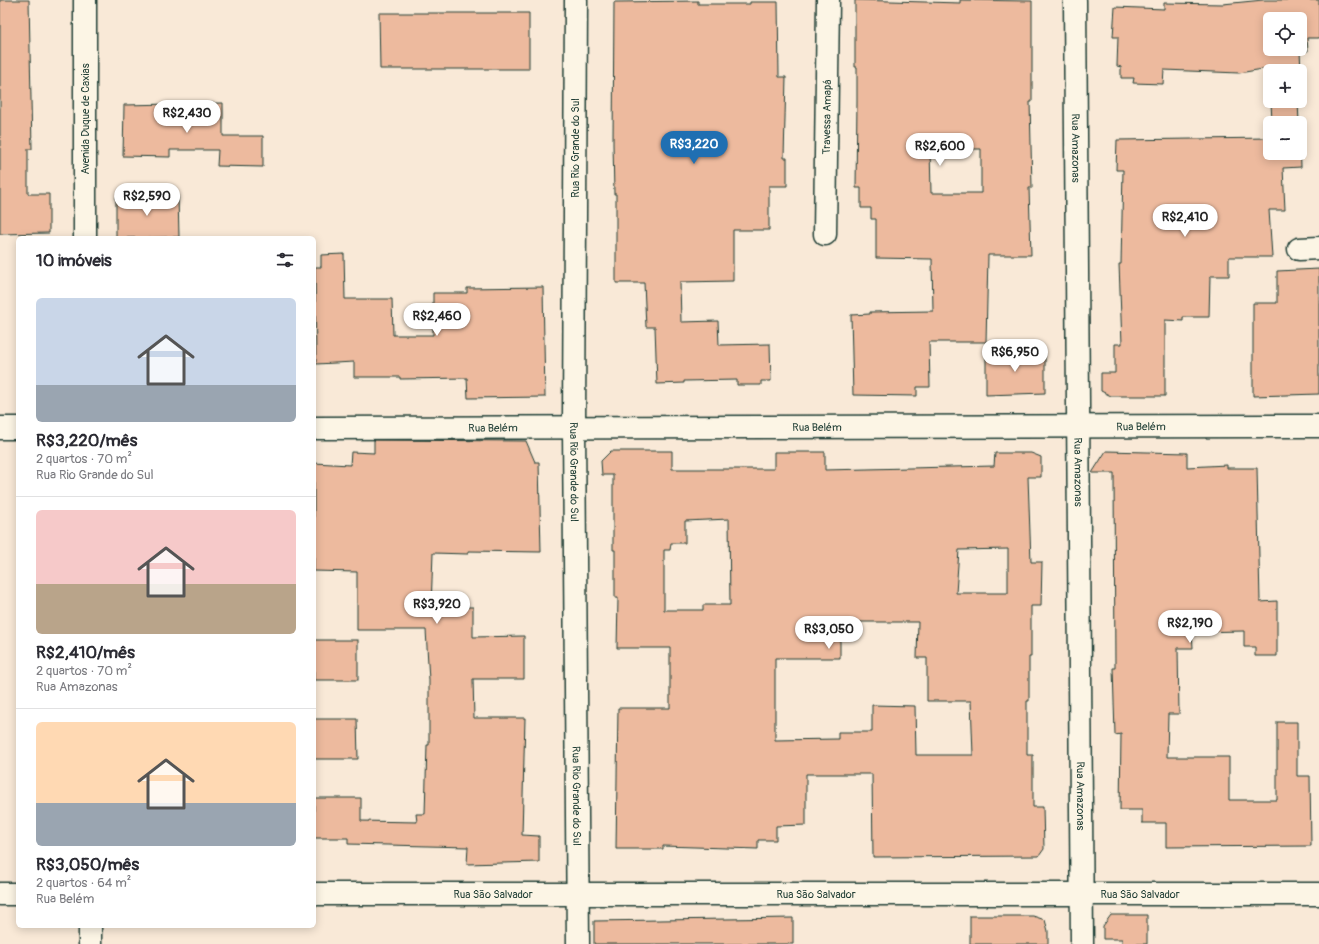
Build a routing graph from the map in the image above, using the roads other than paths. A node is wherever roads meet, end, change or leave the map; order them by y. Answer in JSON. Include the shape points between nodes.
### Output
{"nodes":[{"id":1,"x":85,"y":0,"type":"edge"},
{"id":2,"x":576,"y":0,"type":"edge"},
{"id":3,"x":828,"y":0,"type":"edge"},
{"id":4,"x":1075,"y":0,"type":"edge"},
{"id":5,"x":825,"y":234,"type":"dead end"},
{"id":6,"x":85,"y":236,"type":"edge"},
{"id":7,"x":1319,"y":426,"type":"edge"},
{"id":8,"x":574,"y":427,"type":"junction"},
{"id":9,"x":1079,"y":427,"type":"junction"},
{"id":10,"x":0,"y":428,"type":"edge"},
{"id":11,"x":16,"y":428,"type":"edge"},
{"id":12,"x":316,"y":428,"type":"edge"},
{"id":13,"x":1082,"y":893,"type":"junction"},
{"id":14,"x":0,"y":894,"type":"edge"},
{"id":15,"x":16,"y":894,"type":"edge"},
{"id":16,"x":316,"y":894,"type":"edge"},
{"id":17,"x":578,"y":894,"type":"junction"},
{"id":18,"x":1319,"y":894,"type":"edge"},
{"id":19,"x":90,"y":928,"type":"edge"},
{"id":20,"x":90,"y":944,"type":"edge"},
{"id":21,"x":578,"y":944,"type":"edge"},
{"id":22,"x":1082,"y":944,"type":"edge"}],
"edges":[{"from":1,"to":6,"type":"street","name":"Avenida Duque de Caxias"},
{"from":2,"to":8,"type":"street","name":"Rua Rio Grande do Sul"},
{"from":3,"to":5,"type":"street","name":"Travessa Amapá"},
{"from":4,"to":9,"type":"street","name":"Rua Amazonas"},
{"from":7,"to":9,"type":"street","name":"Rua Belém"},
{"from":8,"to":9,"type":"street","name":"Rua Belém"},
{"from":8,"to":12,"type":"street","name":"Rua Belém"},
{"from":8,"to":17,"type":"street","name":"Rua Rio Grande do Sul"},
{"from":9,"to":13,"type":"street","name":"Rua Amazonas"},
{"from":10,"to":11,"type":"street"},
{"from":13,"to":17,"type":"street","name":"Rua São Salvador"},
{"from":13,"to":18,"type":"street","name":"Rua São Salvador"},
{"from":13,"to":22,"type":"street","name":"Rua Amazonas"},
{"from":14,"to":15,"type":"street"},
{"from":16,"to":17,"type":"street","name":"Rua São Salvador"},
{"from":17,"to":21,"type":"street","name":"Rua Rio Grande do Sul"},
{"from":19,"to":20,"type":"street"}]}
